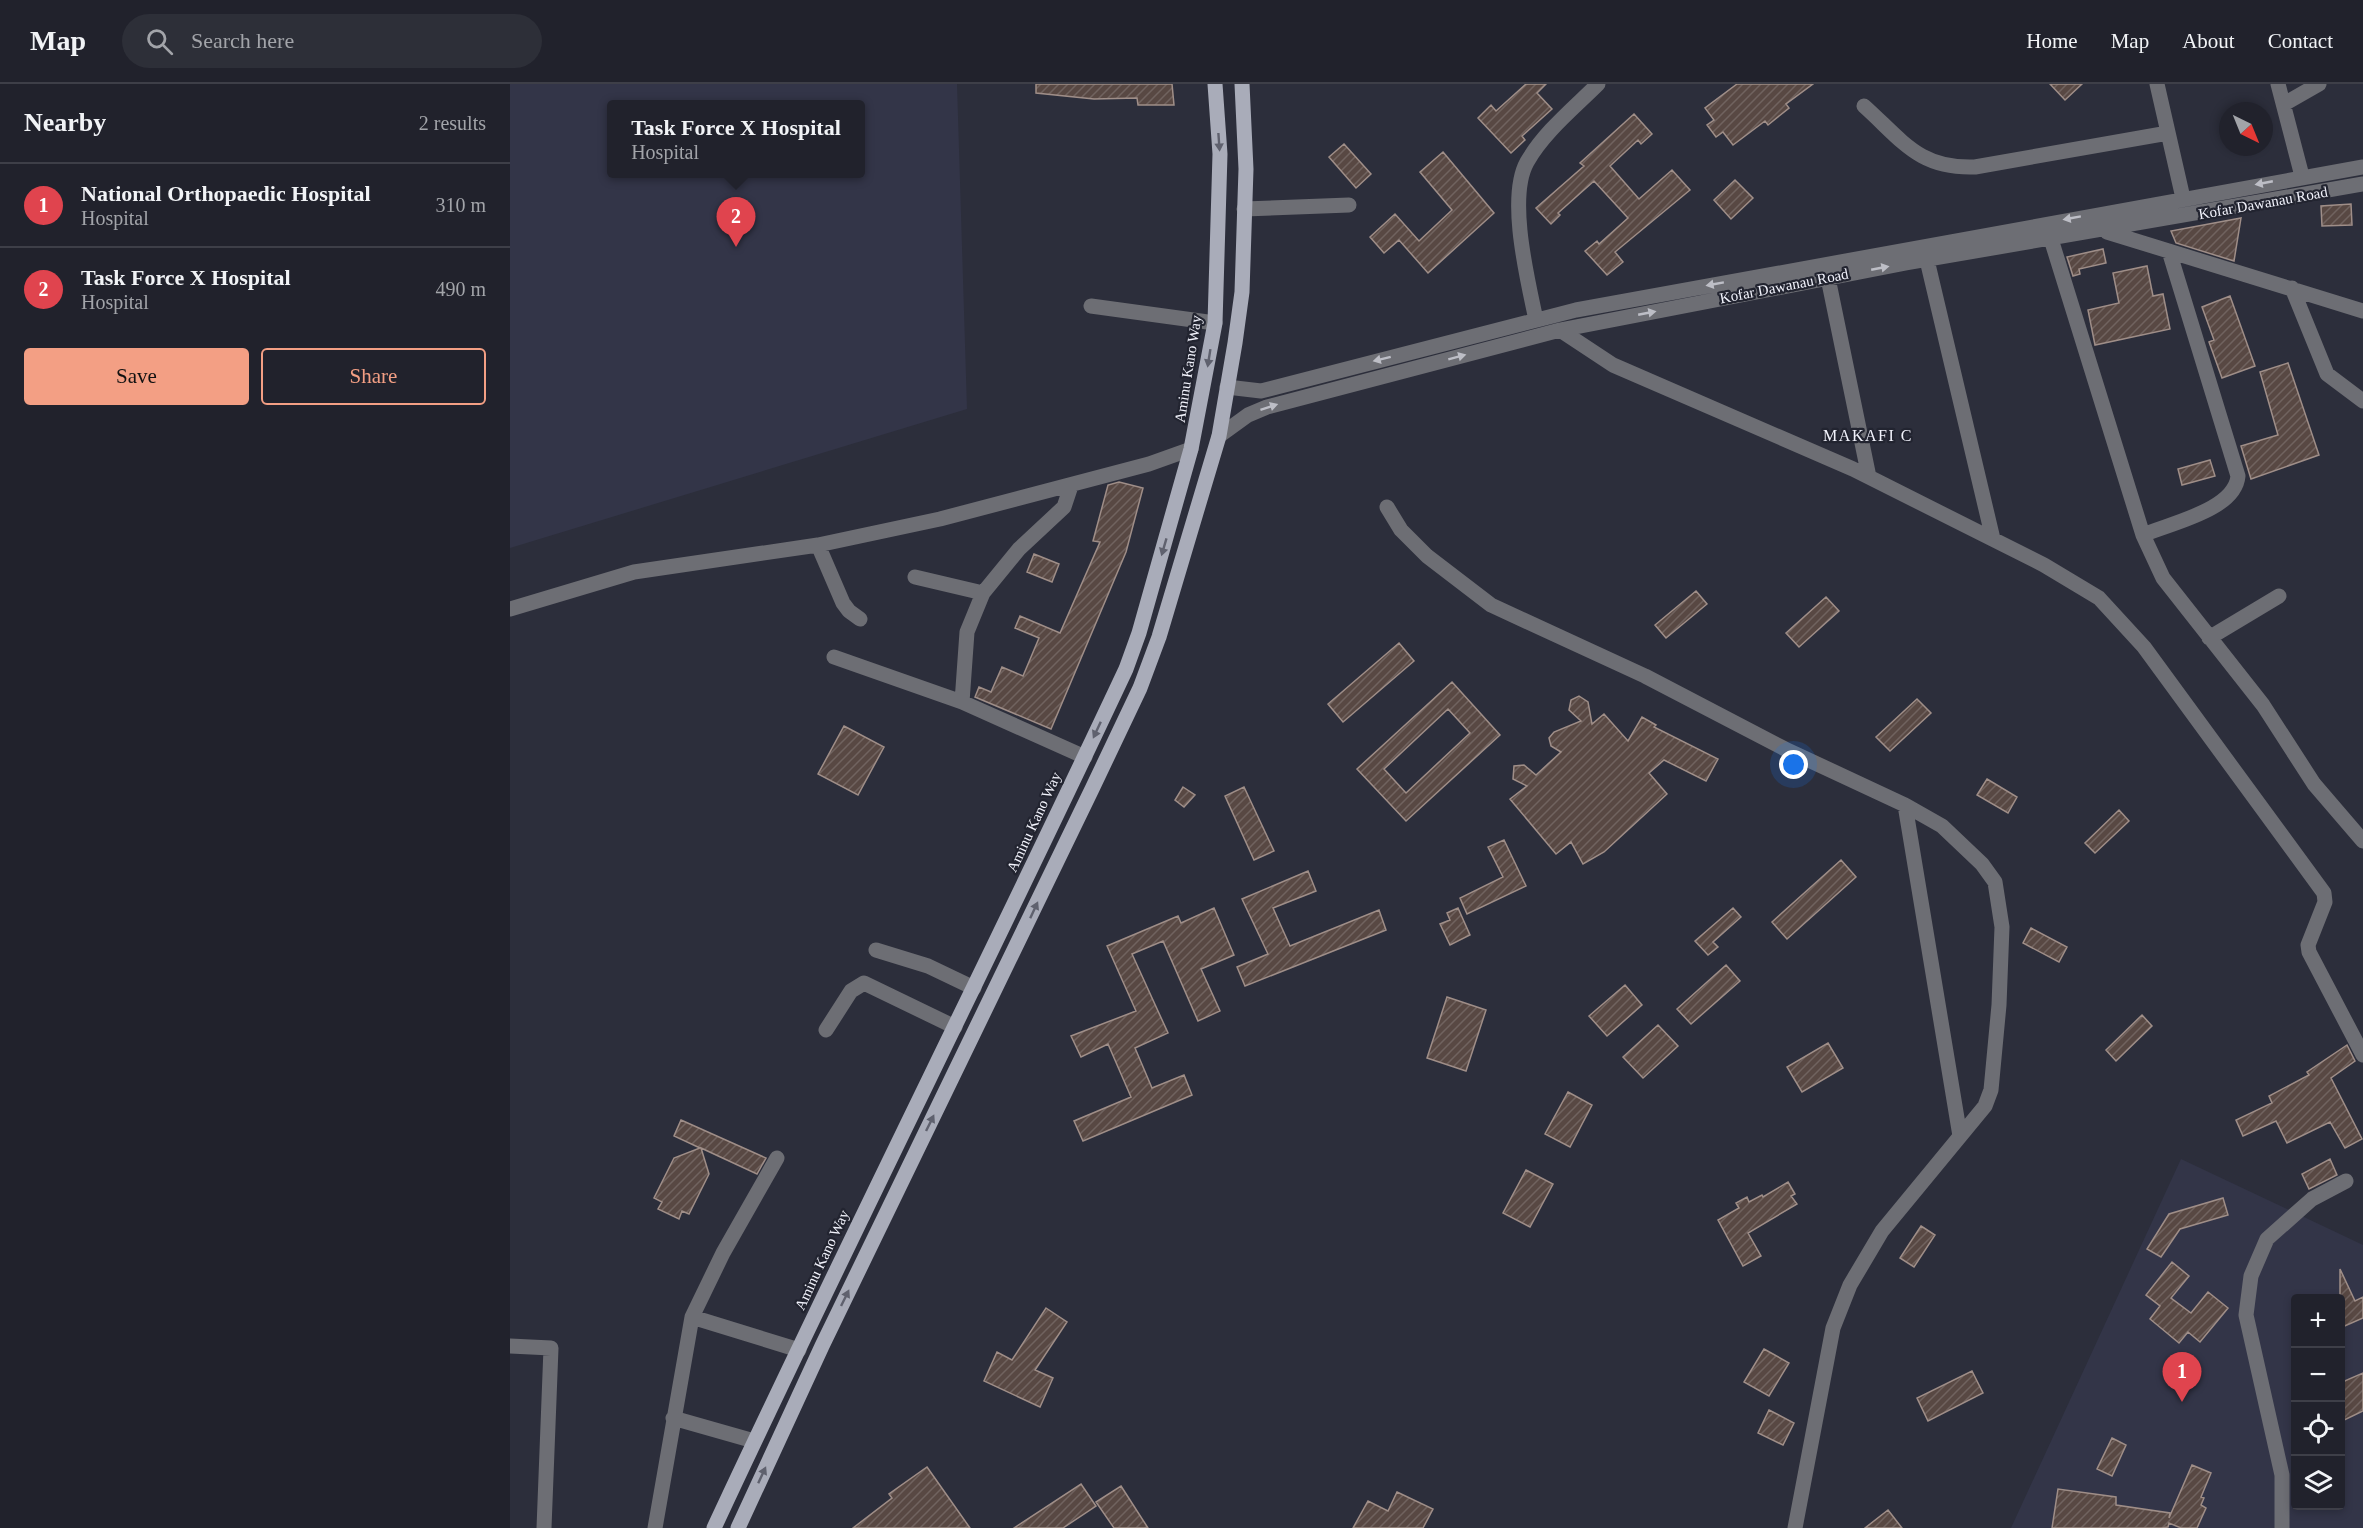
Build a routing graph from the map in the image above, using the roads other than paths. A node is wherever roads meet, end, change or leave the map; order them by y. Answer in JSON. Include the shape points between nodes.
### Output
{"nodes":[{"id":1,"x":1215,"y":84,"type":"edge"},
{"id":2,"x":1242,"y":84,"type":"edge"},
{"id":3,"x":1598,"y":84,"type":"edge"},
{"id":4,"x":2157,"y":84,"type":"edge"},
{"id":5,"x":2278,"y":84,"type":"edge"},
{"id":6,"x":2319,"y":84,"type":"edge"},
{"id":7,"x":2284,"y":104,"type":"junction"},
{"id":8,"x":1864,"y":106,"type":"dead end"},
{"id":9,"x":2168,"y":133,"type":"junction"},
{"id":10,"x":2363,"y":166,"type":"edge"},
{"id":11,"x":2302,"y":176,"type":"junction"},
{"id":12,"x":2363,"y":184,"type":"edge"},
{"id":13,"x":2183,"y":198,"type":"junction"},
{"id":14,"x":1349,"y":205,"type":"dead end"},
{"id":15,"x":1244,"y":209,"type":"junction"},
{"id":16,"x":2104,"y":231,"type":"junction"},
{"id":17,"x":2051,"y":239,"type":"junction"},
{"id":18,"x":2169,"y":251,"type":"junction"},
{"id":19,"x":1927,"y":260,"type":"junction"},
{"id":20,"x":1828,"y":278,"type":"junction"},
{"id":21,"x":2292,"y":288,"type":"junction"},
{"id":22,"x":1091,"y":306,"type":"dead end"},
{"id":23,"x":2363,"y":311,"type":"edge"},
{"id":24,"x":1536,"y":320,"type":"junction"},
{"id":25,"x":1215,"y":323,"type":"junction"},
{"id":26,"x":1560,"y":330,"type":"junction"},
{"id":27,"x":1227,"y":387,"type":"junction"},
{"id":28,"x":2363,"y":401,"type":"edge"},
{"id":29,"x":1219,"y":436,"type":"junction"},
{"id":30,"x":1191,"y":449,"type":"junction"},
{"id":31,"x":1869,"y":477,"type":"junction"},
{"id":32,"x":1071,"y":486,"type":"junction"},
{"id":33,"x":1387,"y":507,"type":"dead end"},
{"id":34,"x":2143,"y":535,"type":"junction"},
{"id":35,"x":1993,"y":539,"type":"junction"},
{"id":36,"x":818,"y":544,"type":"junction"},
{"id":37,"x":915,"y":577,"type":"dead end"},
{"id":38,"x":983,"y":593,"type":"junction"},
{"id":39,"x":2279,"y":596,"type":"dead end"},
{"id":40,"x":510,"y":609,"type":"edge"},
{"id":41,"x":860,"y":619,"type":"dead end"},
{"id":42,"x":2210,"y":638,"type":"junction"},
{"id":43,"x":834,"y":657,"type":"dead end"},
{"id":44,"x":962,"y":702,"type":"junction"},
{"id":45,"x":1085,"y":757,"type":"junction"},
{"id":46,"x":1905,"y":805,"type":"junction"},
{"id":47,"x":2363,"y":841,"type":"edge"},
{"id":48,"x":1003,"y":931,"type":"junction"},
{"id":49,"x":1020,"y":940,"type":"junction"},
{"id":50,"x":876,"y":950,"type":"dead end"},
{"id":51,"x":974,"y":988,"type":"junction"},
{"id":52,"x":955,"y":1027,"type":"junction"},
{"id":53,"x":826,"y":1030,"type":"dead end"},
{"id":54,"x":2363,"y":1055,"type":"edge"},
{"id":55,"x":1960,"y":1136,"type":"junction"},
{"id":56,"x":777,"y":1158,"type":"dead end"},
{"id":57,"x":2346,"y":1181,"type":"dead end"},
{"id":58,"x":692,"y":1317,"type":"junction"},
{"id":59,"x":510,"y":1346,"type":"edge"},
{"id":60,"x":799,"y":1350,"type":"junction"},
{"id":61,"x":673,"y":1418,"type":"junction"},
{"id":62,"x":754,"y":1441,"type":"junction"},
{"id":63,"x":544,"y":1528,"type":"edge"},
{"id":64,"x":655,"y":1528,"type":"edge"},
{"id":65,"x":714,"y":1528,"type":"edge"},
{"id":66,"x":738,"y":1528,"type":"edge"},
{"id":67,"x":1795,"y":1528,"type":"edge"},
{"id":68,"x":2282,"y":1528,"type":"edge"}],
"edges":[{"from":1,"to":25,"type":"main road","name":"Aminu Kano Way","one_way":true,"via":[[1220,154]]},
{"from":2,"to":15,"type":"main road"},
{"from":3,"to":24,"type":"street","via":[[1540,143],[1526,165],[1519,199],[1523,257]]},
{"from":4,"to":9,"type":"street"},
{"from":5,"to":7,"type":"street"},
{"from":6,"to":7,"type":"street"},
{"from":7,"to":11,"type":"street"},
{"from":8,"to":9,"type":"street","via":[[1923,159],[1949,168],[1975,167]]},
{"from":9,"to":13,"type":"street"},
{"from":10,"to":11,"type":"street","name":"Kofar Dawanau Road"},
{"from":11,"to":13,"type":"street","name":"Kofar Dawanau Road","one_way":true},
{"from":12,"to":16,"type":"street","name":"Kofar Dawanau Road"},
{"from":13,"to":24,"type":"street","name":"Kofar Dawanau Road","one_way":true,"via":[[1705,285]]},
{"from":14,"to":15,"type":"street"},
{"from":15,"to":27,"type":"main road","via":[[1242,292]]},
{"from":16,"to":17,"type":"street","name":"Kofar Dawanau Road"},
{"from":16,"to":18,"type":"street"},
{"from":17,"to":19,"type":"street","name":"Kofar Dawanau Road"},
{"from":17,"to":34,"type":"street"},
{"from":18,"to":21,"type":"street"},
{"from":18,"to":34,"type":"street","via":[[2238,476],[2234,493],[2222,504]]},
{"from":20,"to":19,"type":"street","name":"Kofar Dawanau Road","one_way":true},
{"from":19,"to":35,"type":"street"},
{"from":26,"to":20,"type":"street","name":"Kofar Dawanau Road","one_way":true},
{"from":20,"to":31,"type":"street"},
{"from":21,"to":23,"type":"street"},
{"from":21,"to":28,"type":"street","via":[[2327,374]]},
{"from":22,"to":25,"type":"street"},
{"from":24,"to":27,"type":"street","name":"Kofar Dawanau Road","one_way":true,"via":[[1261,390]]},
{"from":25,"to":30,"type":"main road","name":"Aminu Kano Way","one_way":true},
{"from":29,"to":26,"type":"street","name":"Kofar Dawanau Road","one_way":true,"via":[[1267,407]]},
{"from":26,"to":31,"type":"street","via":[[1613,365],[1788,438]]},
{"from":27,"to":29,"type":"main road"},
{"from":49,"to":29,"type":"main road","one_way":true,"via":[[1140,688]]},
{"from":30,"to":32,"type":"street"},
{"from":30,"to":45,"type":"main road","name":"Aminu Kano Way","one_way":true,"via":[[1139,633]]},
{"from":31,"to":35,"type":"street"},
{"from":32,"to":36,"type":"street"},
{"from":32,"to":38,"type":"street","via":[[1059,513],[1019,549]]},
{"from":33,"to":46,"type":"street","via":[[1401,530],[1427,556],[1491,605],[1645,676],[1785,749]]},
{"from":34,"to":42,"type":"street","via":[[2163,578]]},
{"from":35,"to":54,"type":"street","via":[[2098,598],[2144,646],[2324,893],[2325,902],[2308,945],[2309,952]]},
{"from":36,"to":40,"type":"street","via":[[634,572]]},
{"from":36,"to":41,"type":"street","via":[[843,603]]},
{"from":37,"to":38,"type":"street"},
{"from":38,"to":44,"type":"street","via":[[967,632]]},
{"from":39,"to":42,"type":"street"},
{"from":42,"to":47,"type":"street","via":[[2263,705],[2314,784]]},
{"from":43,"to":44,"type":"street"},
{"from":44,"to":45,"type":"street"},
{"from":45,"to":48,"type":"main road","name":"Aminu Kano Way"},
{"from":46,"to":55,"type":"street"},
{"from":46,"to":55,"type":"street","via":[[1942,826],[1982,864],[1998,892],[2002,927],[1991,1090],[1985,1106]]},
{"from":48,"to":49,"type":"main road"},
{"from":48,"to":51,"type":"main road","name":"Aminu Kano Way"},
{"from":66,"to":49,"type":"main road","one_way":true},
{"from":50,"to":51,"type":"street","via":[[928,966]]},
{"from":51,"to":52,"type":"main road","name":"Aminu Kano Way"},
{"from":52,"to":53,"type":"street","via":[[864,983],[850,991]]},
{"from":52,"to":60,"type":"main road","name":"Aminu Kano Way"},
{"from":55,"to":67,"type":"street","via":[[1882,1231],[1850,1285],[1833,1328]]},
{"from":56,"to":58,"type":"street"},
{"from":57,"to":68,"type":"street","via":[[2312,1198],[2267,1239],[2251,1276],[2246,1315],[2282,1475]]},
{"from":58,"to":60,"type":"street"},
{"from":58,"to":61,"type":"street"},
{"from":59,"to":63,"type":"street","via":[[551,1348]]},
{"from":60,"to":62,"type":"main road","name":"Aminu Kano Way"},
{"from":61,"to":62,"type":"street"},
{"from":61,"to":64,"type":"street"},
{"from":62,"to":65,"type":"main road","name":"Aminu Kano Way"}]}
